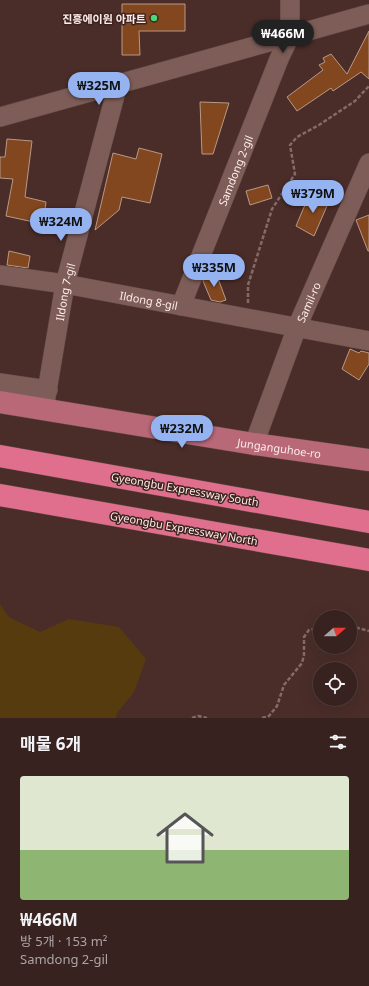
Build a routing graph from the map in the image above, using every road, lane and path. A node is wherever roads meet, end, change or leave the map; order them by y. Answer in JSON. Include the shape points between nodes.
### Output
{"nodes":[{"id":1,"x":290,"y":0,"type":"edge"},
{"id":2,"x":369,"y":14,"type":"edge"},
{"id":3,"x":290,"y":36,"type":"junction"},
{"id":4,"x":118,"y":84,"type":"junction"},
{"id":5,"x":369,"y":86,"type":"edge"},
{"id":6,"x":0,"y":117,"type":"edge"},
{"id":7,"x":369,"y":163,"type":"edge"},
{"id":8,"x":0,"y":275,"type":"edge"},
{"id":9,"x":65,"y":284,"type":"junction"},
{"id":10,"x":181,"y":306,"type":"junction"},
{"id":11,"x":244,"y":318,"type":"junction"},
{"id":12,"x":297,"y":327,"type":"junction"},
{"id":13,"x":369,"y":341,"type":"edge"},
{"id":14,"x":0,"y":383,"type":"edge"},
{"id":15,"x":46,"y":399,"type":"junction"},
{"id":16,"x":0,"y":402,"type":"edge"},
{"id":17,"x":254,"y":444,"type":"junction"},
{"id":18,"x":0,"y":456,"type":"edge"},
{"id":19,"x":369,"y":460,"type":"edge"},
{"id":20,"x":0,"y":495,"type":"edge"},
{"id":21,"x":369,"y":522,"type":"edge"},
{"id":22,"x":369,"y":560,"type":"edge"},
{"id":23,"x":357,"y":628,"type":"edge"},
{"id":24,"x":313,"y":629,"type":"edge"},
{"id":25,"x":369,"y":631,"type":"edge"},
{"id":26,"x":192,"y":718,"type":"edge"},
{"id":27,"x":207,"y":718,"type":"edge"},
{"id":28,"x":262,"y":718,"type":"edge"}],
"edges":[{"from":1,"to":3,"type":"street"},
{"from":2,"to":3,"type":"street"},
{"from":3,"to":4,"type":"street"},
{"from":3,"to":10,"type":"street","name":"Samdong 2-gil"},
{"from":4,"to":6,"type":"street"},
{"from":4,"to":9,"type":"street","name":"Ildong 7-gil"},
{"from":5,"to":11,"type":"path","via":[[355,101],[297,137],[290,145],[295,174],[272,209],[248,285],[249,298]]},
{"from":7,"to":12,"type":"street","name":"Samil-ro"},
{"from":8,"to":9,"type":"street","name":"Ildong 8-gil"},
{"from":9,"to":10,"type":"street","name":"Ildong 8-gil"},
{"from":9,"to":15,"type":"street","name":"Ildong 7-gil"},
{"from":10,"to":11,"type":"street","name":"Ildong 8-gil"},
{"from":11,"to":12,"type":"street","name":"Ildong 8-gil"},
{"from":12,"to":13,"type":"street","name":"Ildong 8-gil"},
{"from":12,"to":17,"type":"street","name":"Samil-ro"},
{"from":14,"to":15,"type":"street"},
{"from":15,"to":16,"type":"main road","name":"Junganguhoe-ro"},
{"from":15,"to":17,"type":"main road","name":"Junganguhoe-ro"},
{"from":17,"to":19,"type":"main road","name":"Junganguhoe-ro"},
{"from":18,"to":21,"type":"highway","name":"Gyeongbu Expressway South"},
{"from":20,"to":22,"type":"highway","name":"Gyeongbu Expressway North"},
{"from":23,"to":25,"type":"path"},
{"from":24,"to":28,"type":"path","via":[[304,637],[302,663],[284,684],[277,706],[269,716]]},
{"from":26,"to":27,"type":"path"}]}
